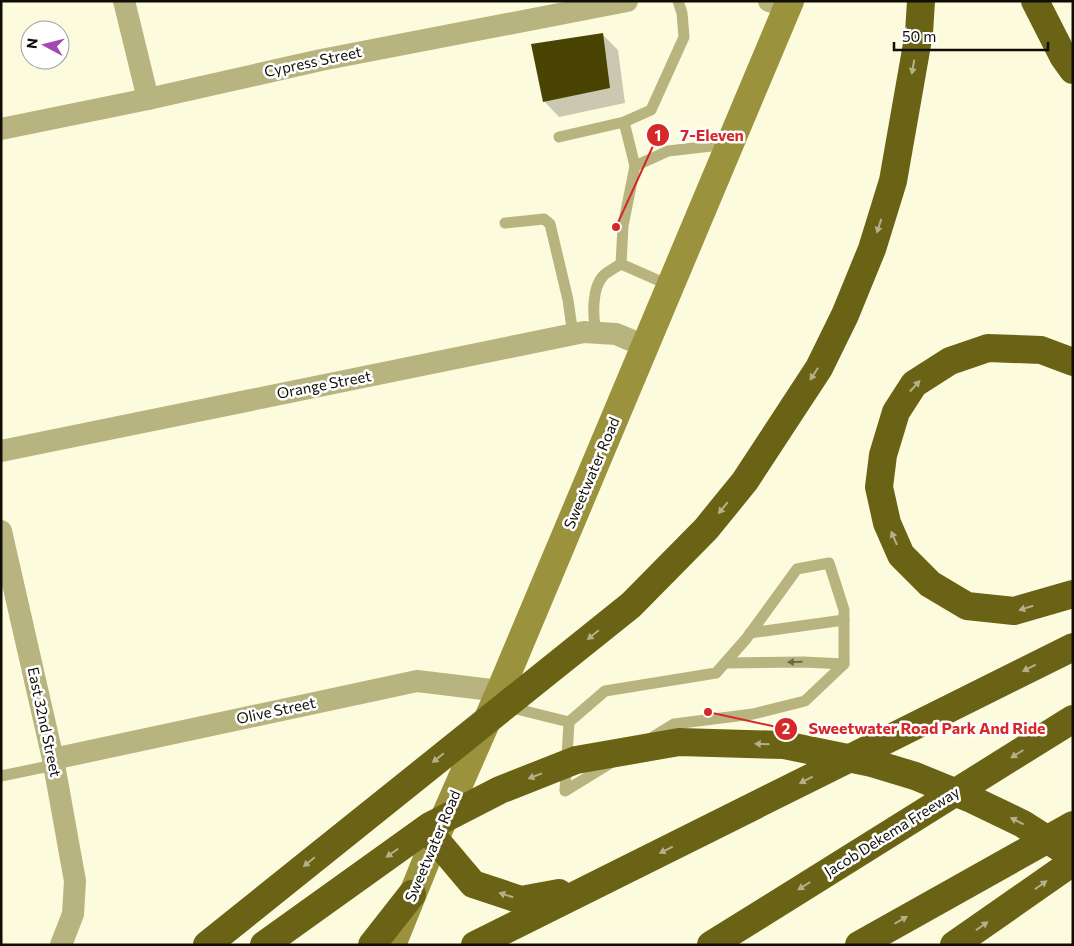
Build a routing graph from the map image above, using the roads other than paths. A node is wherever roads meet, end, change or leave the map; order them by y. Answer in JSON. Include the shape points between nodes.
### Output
{"nodes":[{"id":1,"x":124,"y":1,"type":"edge"},
{"id":2,"x":627,"y":1,"type":"edge"},
{"id":3,"x":678,"y":1,"type":"edge"},
{"id":4,"x":921,"y":1,"type":"edge"},
{"id":5,"x":1035,"y":1,"type":"edge"},
{"id":6,"x":783,"y":3,"type":"edge"},
{"id":7,"x":1068,"y":63,"type":"edge"},
{"id":8,"x":148,"y":99,"type":"junction"},
{"id":9,"x":624,"y":122,"type":"junction"},
{"id":10,"x":1,"y":129,"type":"edge"},
{"id":11,"x":559,"y":137,"type":"dead end"},
{"id":12,"x":731,"y":144,"type":"junction"},
{"id":13,"x":635,"y":166,"type":"junction"},
{"id":14,"x":505,"y":223,"type":"dead end"},
{"id":15,"x":621,"y":264,"type":"junction"},
{"id":16,"x":671,"y":286,"type":"junction"},
{"id":17,"x":596,"y":333,"type":"junction"},
{"id":18,"x":573,"y":335,"type":"junction"},
{"id":19,"x":645,"y":346,"type":"junction"},
{"id":20,"x":1073,"y":362,"type":"edge"},
{"id":21,"x":1,"y":451,"type":"edge"},
{"id":22,"x":1,"y":531,"type":"edge"},
{"id":23,"x":1073,"y":594,"type":"edge"},
{"id":24,"x":844,"y":620,"type":"junction"},
{"id":25,"x":750,"y":633,"type":"junction"},
{"id":26,"x":1073,"y":647,"type":"edge"},
{"id":27,"x":725,"y":663,"type":"junction"},
{"id":28,"x":844,"y":664,"type":"junction"},
{"id":29,"x":498,"y":697,"type":"junction"},
{"id":30,"x":1073,"y":719,"type":"edge"},
{"id":31,"x":569,"y":722,"type":"junction"},
{"id":32,"x":54,"y":762,"type":"junction"},
{"id":33,"x":1,"y":776,"type":"edge"},
{"id":34,"x":1073,"y":825,"type":"edge"},
{"id":35,"x":435,"y":839,"type":"junction"},
{"id":36,"x":1073,"y":856,"type":"edge"},
{"id":37,"x":1073,"y":862,"type":"edge"},
{"id":38,"x":588,"y":889,"type":"junction"},
{"id":39,"x":412,"y":894,"type":"junction"},
{"id":40,"x":61,"y":945,"type":"edge"},
{"id":41,"x":207,"y":945,"type":"edge"},
{"id":42,"x":264,"y":945,"type":"edge"},
{"id":43,"x":372,"y":945,"type":"edge"},
{"id":44,"x":392,"y":945,"type":"edge"},
{"id":45,"x":475,"y":945,"type":"edge"},
{"id":46,"x":711,"y":945,"type":"edge"},
{"id":47,"x":858,"y":945,"type":"edge"},
{"id":48,"x":954,"y":945,"type":"edge"}],
"edges":[{"from":1,"to":8,"type":"street"},
{"from":2,"to":8,"type":"street","name":"Cypress Street","via":[[321,60]]},
{"from":3,"to":9,"type":"lane","via":[[684,37],[651,110]]},
{"from":4,"to":41,"type":"highway","one_way":true,"via":[[919,33],[893,181],[872,250],[819,368],[745,481],[706,529],[631,605]]},
{"from":5,"to":7,"type":"highway"},
{"from":6,"to":12,"type":"main road","name":"Sweetwater Road"},
{"from":8,"to":10,"type":"street","name":"Cypress Street"},
{"from":9,"to":11,"type":"lane"},
{"from":9,"to":13,"type":"lane"},
{"from":12,"to":13,"type":"lane","via":[[668,151]]},
{"from":12,"to":16,"type":"main road","name":"Sweetwater Road"},
{"from":13,"to":15,"type":"lane","via":[[623,226]]},
{"from":14,"to":18,"type":"lane","via":[[544,219],[550,224]]},
{"from":15,"to":16,"type":"lane"},
{"from":15,"to":17,"type":"lane","via":[[603,276],[595,294],[592,315]]},
{"from":16,"to":19,"type":"main road","name":"Sweetwater Road"},
{"from":17,"to":18,"type":"street","name":"Orange Street"},
{"from":17,"to":19,"type":"street","name":"Orange Street","via":[[616,334]]},
{"from":18,"to":21,"type":"street","name":"Orange Street"},
{"from":19,"to":29,"type":"main road","name":"Sweetwater Road"},
{"from":23,"to":20,"type":"highway","one_way":true,"via":[[1014,612],[967,606],[930,584],[901,555],[887,523],[879,487],[883,455],[896,412],[914,384],[950,361],[988,348],[1040,350]]},
{"from":22,"to":32,"type":"street","name":"East 32nd Street"},
{"from":24,"to":25,"type":"lane"},
{"from":24,"to":25,"type":"lane","via":[[844,610],[829,562],[797,569]]},
{"from":24,"to":28,"type":"lane"},
{"from":25,"to":27,"type":"lane"},
{"from":26,"to":38,"type":"highway","one_way":true},
{"from":28,"to":27,"type":"lane","one_way":true},
{"from":27,"to":31,"type":"lane","via":[[716,673],[605,691]]},
{"from":28,"to":31,"type":"lane","via":[[805,701],[753,714],[674,724],[565,791]]},
{"from":29,"to":31,"type":"lane"},
{"from":29,"to":32,"type":"street","name":"Olive Street","via":[[418,681]]},
{"from":29,"to":35,"type":"main road","name":"Sweetwater Road"},
{"from":30,"to":46,"type":"highway","name":"Jacob Dekema Freeway","one_way":true},
{"from":32,"to":33,"type":"lane"},
{"from":32,"to":40,"type":"street","name":"East 32nd Street","via":[[75,881],[74,914]]},
{"from":47,"to":34,"type":"highway","one_way":true},
{"from":38,"to":35,"type":"highway","one_way":true,"via":[[521,900],[473,884]]},
{"from":35,"to":39,"type":"main road","name":"Sweetwater Road"},
{"from":36,"to":42,"type":"highway","one_way":true,"via":[[1023,824],[969,798],[889,768],[784,745],[679,742],[576,760],[500,790],[430,826]]},
{"from":48,"to":37,"type":"highway","one_way":true},
{"from":38,"to":45,"type":"highway"},
{"from":39,"to":43,"type":"highway"},
{"from":39,"to":44,"type":"main road","name":"Sweetwater Road"}]}
